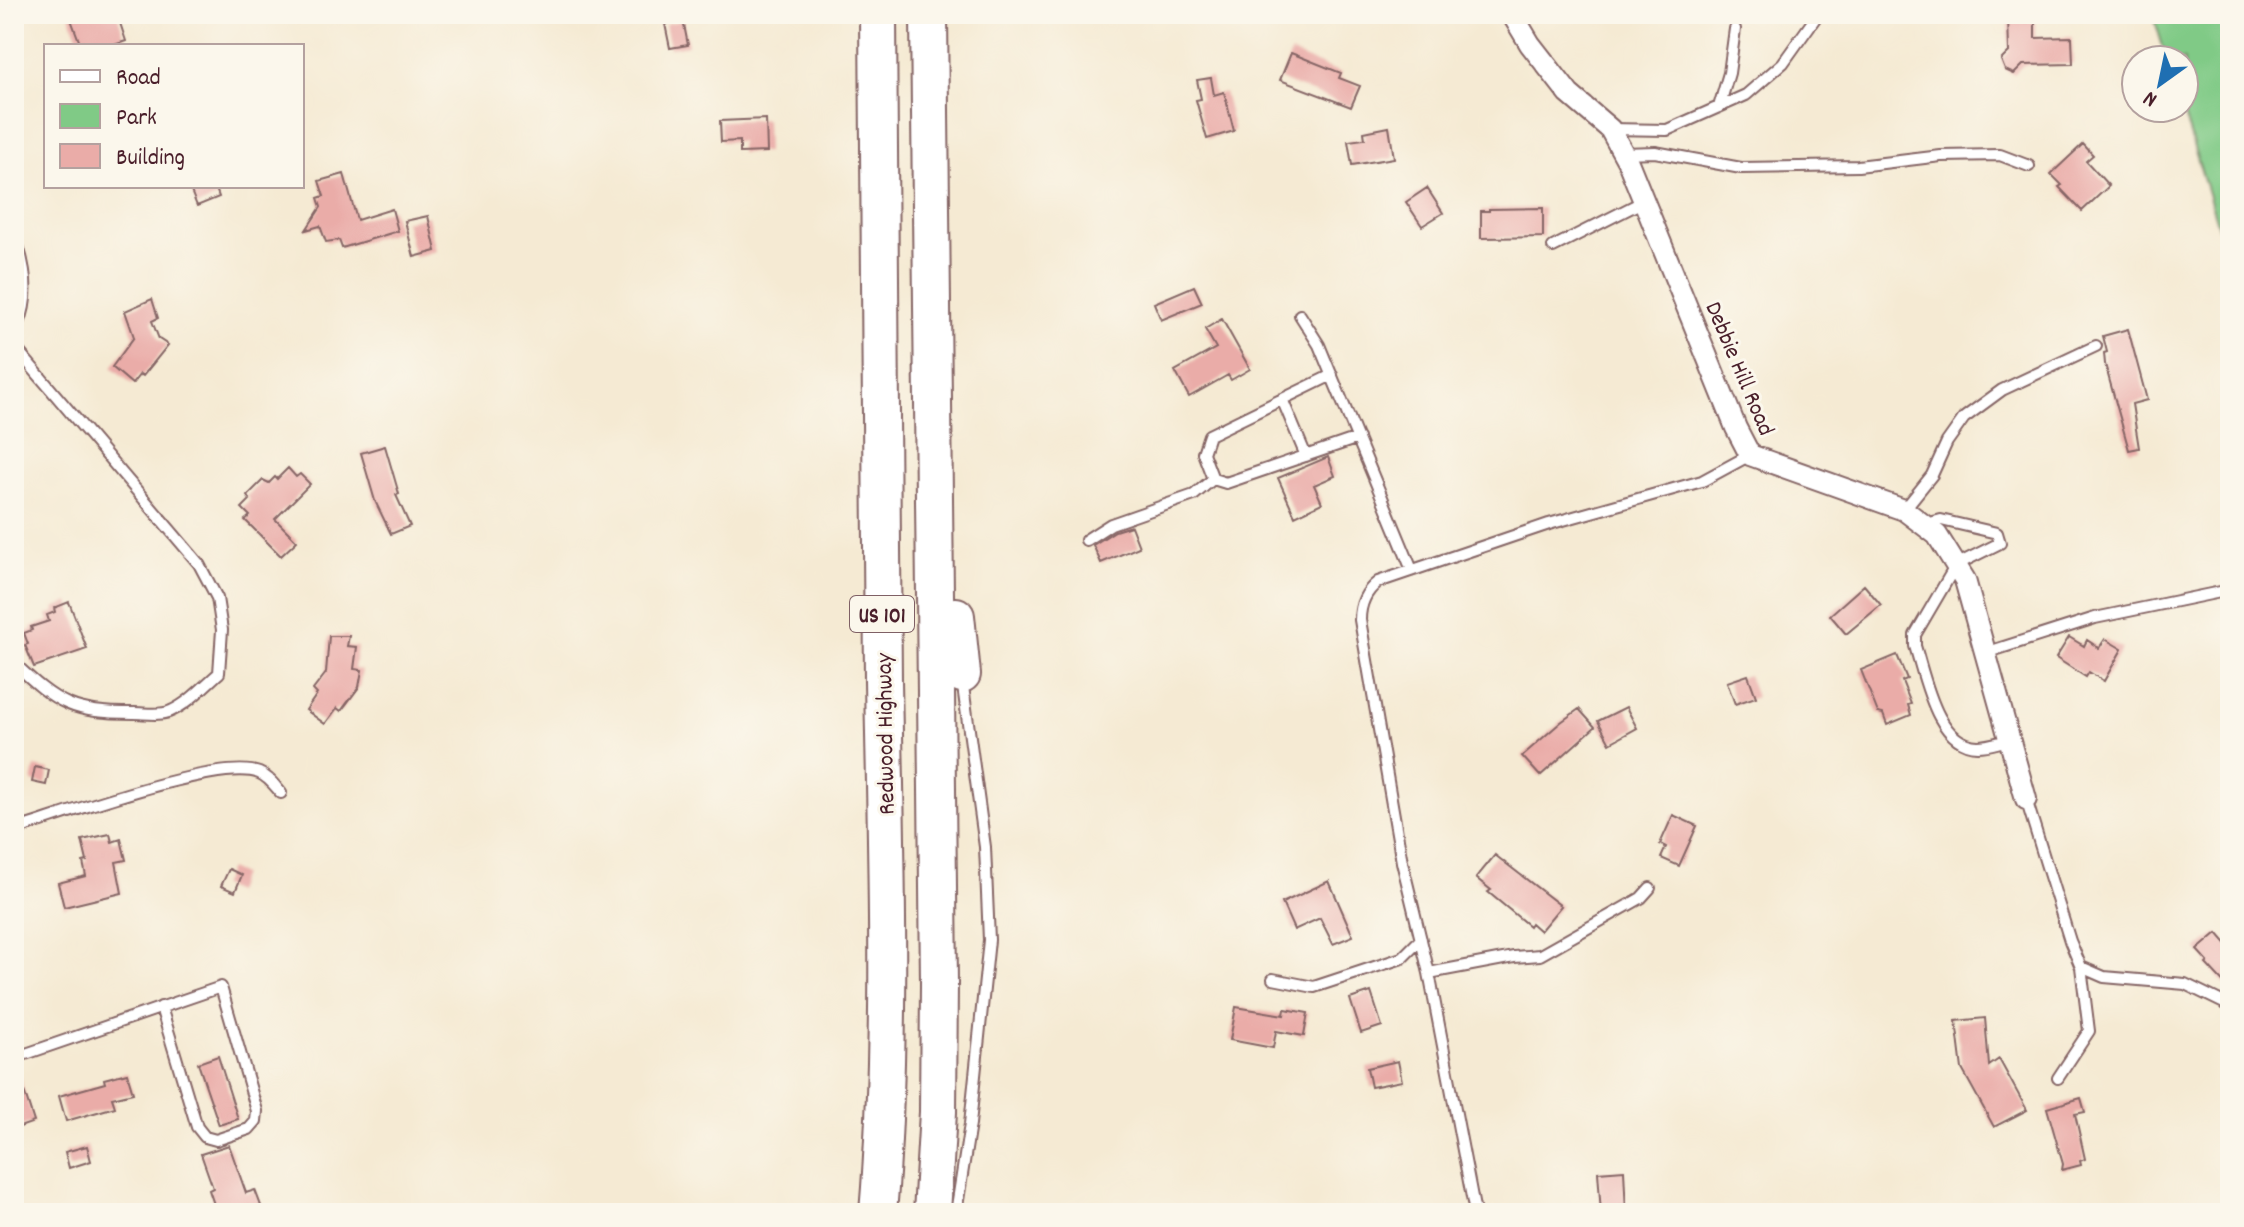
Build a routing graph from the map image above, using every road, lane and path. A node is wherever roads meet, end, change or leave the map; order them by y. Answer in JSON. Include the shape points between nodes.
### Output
{"nodes":[{"id":1,"x":878,"y":14,"type":"edge"},
{"id":2,"x":929,"y":14,"type":"edge"},
{"id":3,"x":1512,"y":14,"type":"edge"},
{"id":4,"x":1818,"y":14,"type":"edge"},
{"id":5,"x":1735,"y":29,"type":"dead end"},
{"id":6,"x":1719,"y":107,"type":"junction"},
{"id":7,"x":1610,"y":129,"type":"junction"},
{"id":8,"x":1623,"y":153,"type":"junction"},
{"id":9,"x":2029,"y":166,"type":"dead end"},
{"id":10,"x":1644,"y":201,"type":"junction"},
{"id":11,"x":1553,"y":247,"type":"dead end"},
{"id":12,"x":14,"y":250,"type":"edge"},
{"id":13,"x":932,"y":276,"type":"junction"},
{"id":14,"x":1300,"y":315,"type":"dead end"},
{"id":15,"x":14,"y":322,"type":"edge"},
{"id":16,"x":14,"y":346,"type":"edge"},
{"id":17,"x":2096,"y":346,"type":"dead end"},
{"id":18,"x":1332,"y":375,"type":"junction"},
{"id":19,"x":1282,"y":399,"type":"junction"},
{"id":20,"x":1358,"y":438,"type":"junction"},
{"id":21,"x":1750,"y":455,"type":"junction"},
{"id":22,"x":1306,"y":456,"type":"junction"},
{"id":23,"x":1213,"y":479,"type":"junction"},
{"id":24,"x":1904,"y":510,"type":"junction"},
{"id":25,"x":1924,"y":525,"type":"junction"},
{"id":26,"x":1086,"y":540,"type":"dead end"},
{"id":27,"x":1956,"y":565,"type":"junction"},
{"id":28,"x":1412,"y":570,"type":"junction"},
{"id":29,"x":2230,"y":590,"type":"edge"},
{"id":30,"x":1985,"y":653,"type":"junction"},
{"id":31,"x":14,"y":663,"type":"edge"},
{"id":32,"x":962,"y":674,"type":"joint"},
{"id":33,"x":2009,"y":740,"type":"junction"},
{"id":34,"x":281,"y":793,"type":"dead end"},
{"id":35,"x":2026,"y":799,"type":"joint"},
{"id":36,"x":14,"y":830,"type":"edge"},
{"id":37,"x":1650,"y":888,"type":"dead end"},
{"id":38,"x":1421,"y":939,"type":"junction"},
{"id":39,"x":2081,"y":967,"type":"junction"},
{"id":40,"x":1429,"y":973,"type":"junction"},
{"id":41,"x":1273,"y":979,"type":"dead end"},
{"id":42,"x":2226,"y":1004,"type":"dead end"},
{"id":43,"x":161,"y":1007,"type":"junction"},
{"id":44,"x":14,"y":1058,"type":"edge"},
{"id":45,"x":2058,"y":1078,"type":"dead end"},
{"id":46,"x":878,"y":1213,"type":"edge"},
{"id":47,"x":932,"y":1213,"type":"edge"},
{"id":48,"x":956,"y":1213,"type":"edge"},
{"id":49,"x":1475,"y":1213,"type":"edge"}],
"edges":[{"from":1,"to":46,"type":"highway","name":"Redwood Highway","number":"US 101","via":[[887,959],[887,1077]]},
{"from":2,"to":13,"type":"highway","number":"US 101"},
{"from":3,"to":7,"type":"street","name":"Debbie Hill Road","via":[[1569,94]]},
{"from":4,"to":6,"type":"lane","via":[[1783,63],[1746,95]]},
{"from":5,"to":6,"type":"lane"},
{"from":6,"to":7,"type":"lane","via":[[1667,130]]},
{"from":7,"to":8,"type":"street","name":"Debbie Hill Road"},
{"from":8,"to":9,"type":"lane","via":[[1655,152],[1741,168],[2000,155]]},
{"from":8,"to":10,"type":"street","name":"Debbie Hill Road"},
{"from":10,"to":11,"type":"lane"},
{"from":10,"to":21,"type":"street","name":"Debbie Hill Road"},
{"from":12,"to":15,"type":"street","via":[[20,294]]},
{"from":13,"to":32,"type":"highway"},
{"from":13,"to":47,"type":"highway","number":"US 101","via":[[939,983]]},
{"from":14,"to":18,"type":"lane"},
{"from":16,"to":31,"type":"lane","via":[[199,564],[217,598],[222,630],[219,673],[168,713],[71,708]]},
{"from":17,"to":24,"type":"lane","via":[[2002,390],[1964,418],[1932,475]]},
{"from":18,"to":19,"type":"lane"},
{"from":18,"to":20,"type":"lane"},
{"from":19,"to":22,"type":"lane"},
{"from":19,"to":23,"type":"lane","via":[[1209,435],[1203,453]]},
{"from":20,"to":22,"type":"lane"},
{"from":20,"to":28,"type":"lane"},
{"from":21,"to":24,"type":"street","name":"Debbie Hill Road"},
{"from":21,"to":28,"type":"lane","via":[[1702,481]]},
{"from":22,"to":23,"type":"lane","via":[[1226,483]]},
{"from":23,"to":26,"type":"lane","via":[[1194,495],[1111,524]]},
{"from":24,"to":25,"type":"street","name":"Debbie Hill Road"},
{"from":25,"to":27,"type":"street","name":"Debbie Hill Road"},
{"from":25,"to":27,"type":"lane","via":[[1941,520],[1997,533],[2000,543]]},
{"from":27,"to":30,"type":"street","name":"Debbie Hill Road"},
{"from":27,"to":33,"type":"lane","via":[[1915,635],[1915,646],[1941,724],[1966,744]]},
{"from":28,"to":38,"type":"lane","via":[[1369,589],[1360,620],[1402,862]]},
{"from":29,"to":30,"type":"lane","via":[[2095,618]]},
{"from":30,"to":33,"type":"street","name":"Debbie Hill Road"},
{"from":32,"to":48,"type":"lane","via":[[985,847],[989,940]]},
{"from":33,"to":35,"type":"street","name":"Debbie Hill Road"},
{"from":34,"to":36,"type":"lane","via":[[257,772],[214,771]]},
{"from":35,"to":39,"type":"lane"},
{"from":37,"to":40,"type":"lane","via":[[1540,955]]},
{"from":38,"to":40,"type":"lane"},
{"from":38,"to":41,"type":"lane","via":[[1402,958],[1314,987]]},
{"from":39,"to":42,"type":"lane","via":[[2104,977],[2185,984]]},
{"from":39,"to":45,"type":"lane","via":[[2089,1031]]},
{"from":40,"to":49,"type":"lane"},
{"from":43,"to":43,"type":"lane","via":[[197,1127],[216,1140],[249,1129],[257,1111],[221,987]]},
{"from":43,"to":44,"type":"lane"}]}
